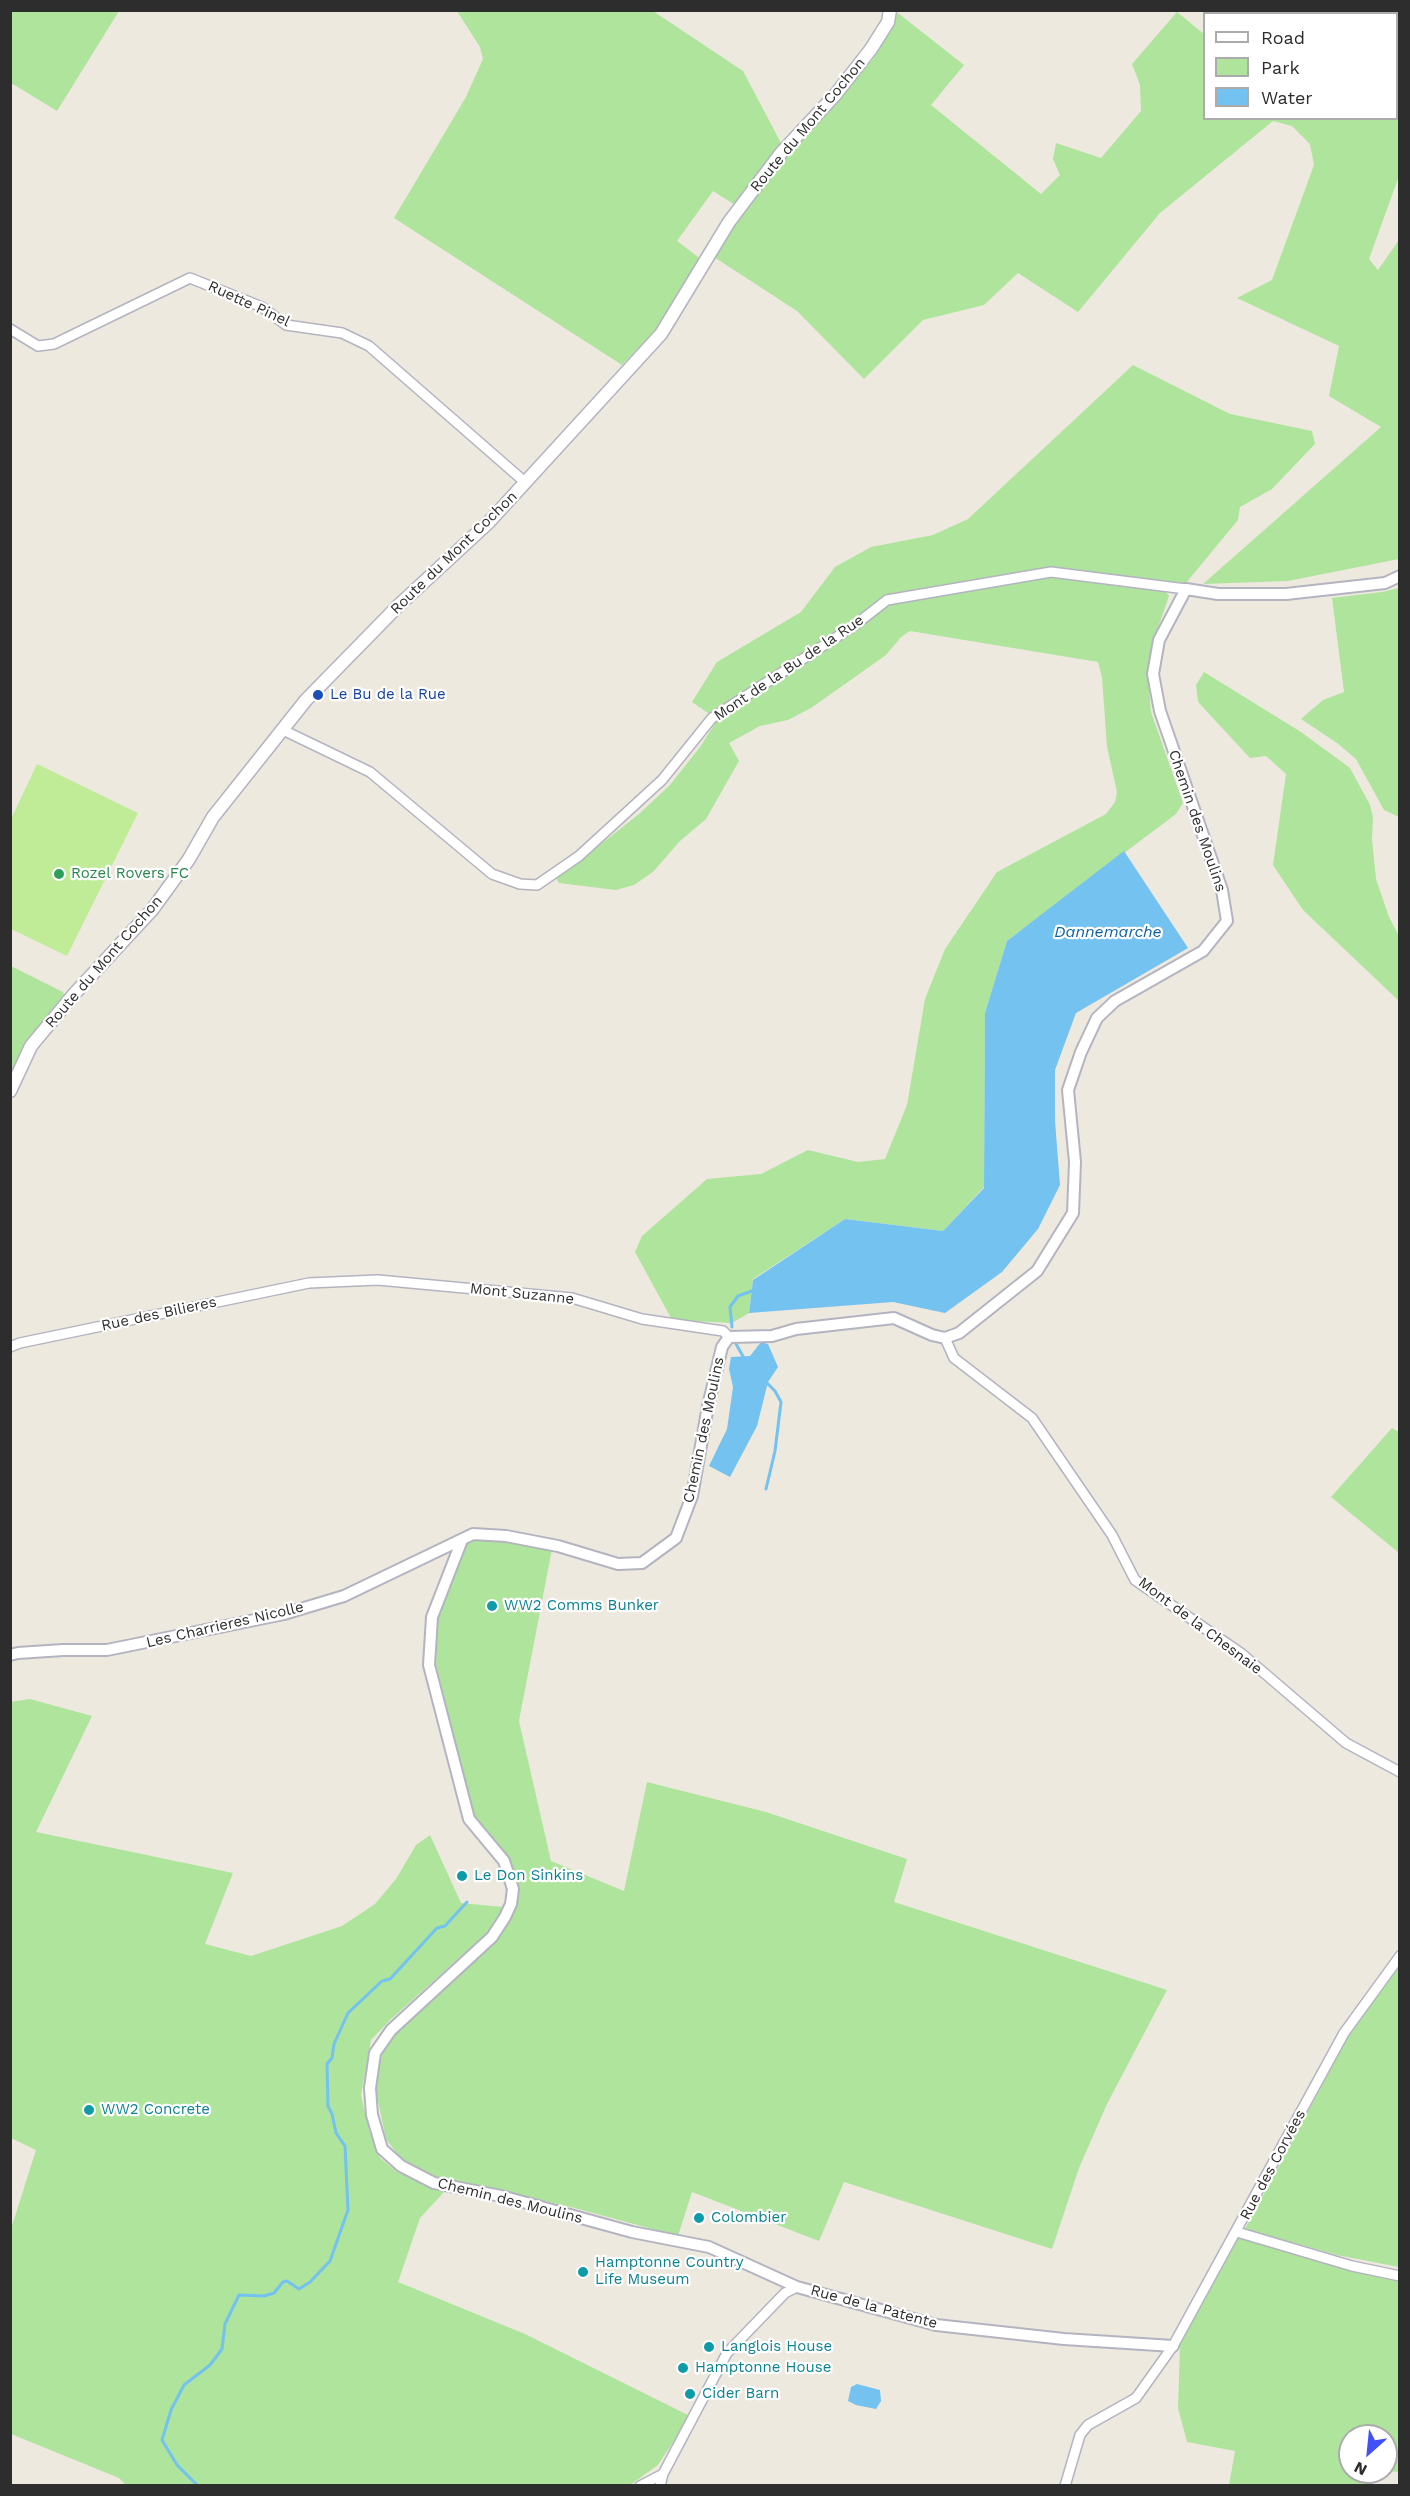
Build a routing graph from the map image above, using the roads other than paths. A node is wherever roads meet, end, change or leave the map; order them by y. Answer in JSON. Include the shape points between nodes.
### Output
{"nodes":[{"id":1,"x":890,"y":10,"type":"edge"},
{"id":2,"x":10,"y":329,"type":"edge"},
{"id":3,"x":526,"y":483,"type":"junction"},
{"id":4,"x":1400,"y":576,"type":"edge"},
{"id":5,"x":1186,"y":589,"type":"junction"},
{"id":6,"x":283,"y":730,"type":"junction"},
{"id":7,"x":10,"y":1091,"type":"edge"},
{"id":8,"x":309,"y":1283,"type":"joint"},
{"id":9,"x":729,"y":1337,"type":"junction"},
{"id":10,"x":945,"y":1338,"type":"junction"},
{"id":11,"x":10,"y":1347,"type":"edge"},
{"id":12,"x":462,"y":1540,"type":"junction"},
{"id":13,"x":10,"y":1655,"type":"edge"},
{"id":14,"x":1400,"y":1772,"type":"edge"},
{"id":15,"x":1400,"y":1956,"type":"edge"},
{"id":16,"x":1237,"y":2232,"type":"junction"},
{"id":17,"x":1400,"y":2276,"type":"edge"},
{"id":18,"x":797,"y":2287,"type":"junction"},
{"id":19,"x":1173,"y":2346,"type":"junction"},
{"id":20,"x":663,"y":2474,"type":"junction"},
{"id":21,"x":640,"y":2486,"type":"edge"},
{"id":22,"x":660,"y":2486,"type":"edge"},
{"id":23,"x":1065,"y":2486,"type":"edge"}],
"edges":[{"from":1,"to":3,"type":"main road","name":"Route du Mont Cochon","via":[[888,22],[871,49],[781,153],[729,222],[661,334]]},
{"from":2,"to":3,"type":"street","name":"Ruette Pinel","via":[[38,346],[54,344],[190,278],[262,308],[285,325],[342,333],[369,346]]},
{"from":3,"to":6,"type":"main road","name":"Route du Mont Cochon","via":[[399,605],[306,700]]},
{"from":4,"to":5,"type":"street","via":[[1385,583],[1286,594],[1218,594]]},
{"from":5,"to":6,"type":"street","name":"Mont de la Bu de la Rue","via":[[1052,572],[886,600],[855,625],[712,718],[662,780],[579,856],[537,885],[520,884],[492,874],[370,772]]},
{"from":5,"to":10,"type":"street","name":"Chemin des Moulins","via":[[1158,640],[1153,674],[1160,711],[1222,890],[1227,921],[1203,951],[1115,1001],[1097,1018],[1068,1090],[1075,1162],[1073,1213],[1037,1271],[959,1333]]},
{"from":6,"to":7,"type":"main road","name":"Route du Mont Cochon","via":[[213,817],[152,910],[31,1046]]},
{"from":8,"to":9,"type":"street","name":"Mont Suzanne","via":[[378,1280],[572,1298],[642,1319],[723,1331]]},
{"from":8,"to":11,"type":"street","name":"Rue des Bilieres"},
{"from":9,"to":10,"type":"street","name":"Chemin des Moulins","via":[[772,1336],[796,1329],[894,1318]]},
{"from":9,"to":12,"type":"street","name":"Chemin des Moulins","via":[[722,1347],[708,1406],[692,1496],[676,1538],[642,1563],[618,1564],[506,1536],[474,1534]]},
{"from":10,"to":14,"type":"street","name":"Mont de la Chesnaie","via":[[954,1358],[1032,1418],[1112,1535],[1135,1580],[1242,1654],[1346,1743]]},
{"from":12,"to":13,"type":"street","name":"Les Charrieres Nicolle","via":[[344,1596],[284,1614],[107,1650]]},
{"from":12,"to":18,"type":"street","name":"Chemin des Moulins","via":[[432,1617],[429,1665],[469,1819],[504,1861],[512,1897],[506,1917],[492,1937],[391,2030],[375,2053],[370,2088],[372,2115],[382,2149],[401,2166],[434,2183],[709,2247]]},
{"from":15,"to":16,"type":"street","name":"Rue des Corvées","via":[[1344,2033]]},
{"from":16,"to":17,"type":"street","name":"Rue des Corvées"},
{"from":16,"to":19,"type":"street"},
{"from":18,"to":19,"type":"street","name":"Rue de la Patente","via":[[936,2325]]},
{"from":18,"to":20,"type":"street","name":"Rue de la Patente","via":[[785,2293],[727,2353]]},
{"from":19,"to":23,"type":"street","via":[[1136,2398],[1088,2425],[1080,2435]]},
{"from":20,"to":21,"type":"street"},
{"from":20,"to":22,"type":"street","name":"Rue de la Patente"}]}
